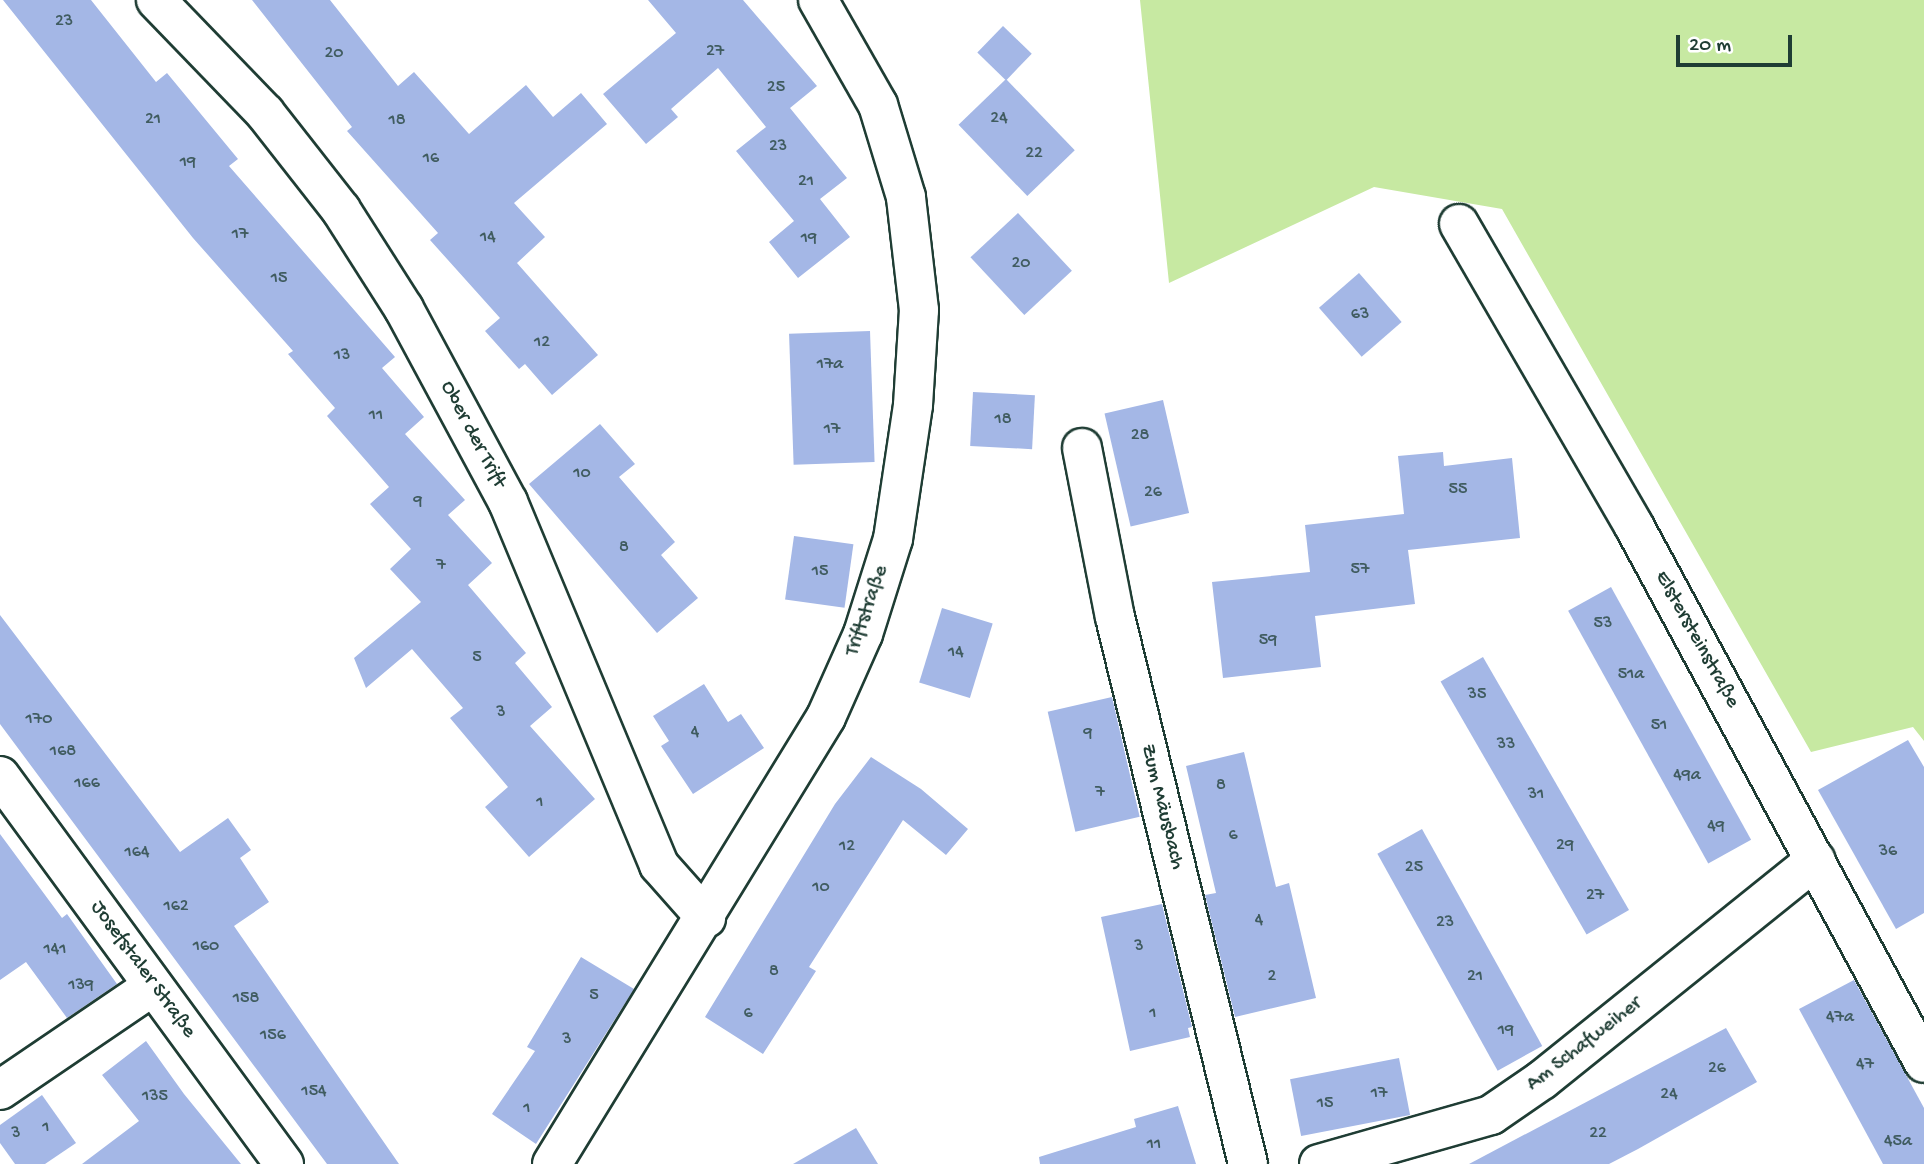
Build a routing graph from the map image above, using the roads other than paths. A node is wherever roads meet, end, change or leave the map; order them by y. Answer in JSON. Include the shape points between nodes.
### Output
{"nodes":[{"id":1,"x":156,"y":0,"type":"edge"},
{"id":2,"x":818,"y":0,"type":"edge"},
{"id":3,"x":1459,"y":224,"type":"dead end"},
{"id":4,"x":1082,"y":448,"type":"dead end"},
{"id":5,"x":0,"y":776,"type":"edge"},
{"id":6,"x":1816,"y":860,"type":"junction"},
{"id":7,"x":706,"y":918,"type":"junction"},
{"id":8,"x":153,"y":986,"type":"junction"},
{"id":9,"x":1924,"y":1063,"type":"edge"},
{"id":10,"x":0,"y":1090,"type":"edge"},
{"id":11,"x":284,"y":1164,"type":"edge"},
{"id":12,"x":552,"y":1164,"type":"edge"},
{"id":13,"x":1248,"y":1164,"type":"edge"},
{"id":14,"x":1319,"y":1164,"type":"edge"}],
"edges":[{"from":1,"to":7,"type":"street","name":"Ober der Trift","via":[[265,113],[341,210],[404,309],[508,502],[659,865]]},
{"from":2,"to":7,"type":"street","name":"Triftstraße","via":[[878,105],[906,197],[919,310],[913,405],[893,539],[863,634],[826,717]]},
{"from":3,"to":6,"type":"street","name":"Elstersteinstraße","via":[[1634,526]]},
{"from":4,"to":13,"type":"street","name":"Zum Mäusbach","via":[[1115,617]]},
{"from":5,"to":8,"type":"street","name":"Josefstaler Straße"},
{"from":6,"to":9,"type":"street","name":"Elstersteinstraße"},
{"from":6,"to":14,"type":"street","name":"Am Schafweiher","via":[[1542,1080],[1491,1115]]},
{"from":7,"to":12,"type":"street","name":"Triftstraße"},
{"from":8,"to":10,"type":"street"},
{"from":8,"to":11,"type":"street","name":"Josefstaler Straße"}]}
